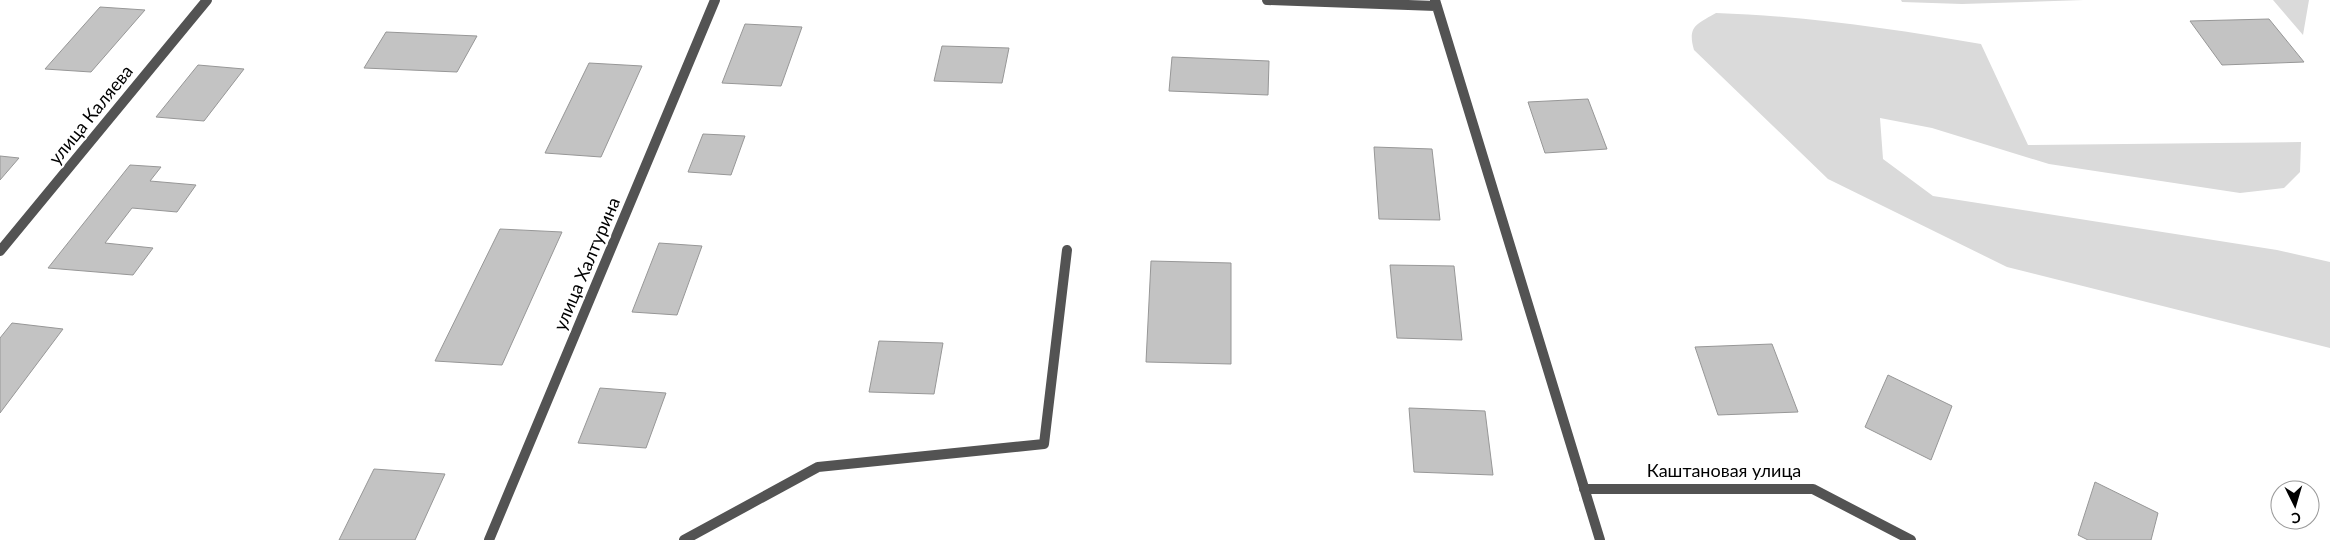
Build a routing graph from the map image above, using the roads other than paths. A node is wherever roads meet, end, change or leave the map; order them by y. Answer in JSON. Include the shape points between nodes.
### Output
{"nodes":[{"id":1,"x":207,"y":0,"type":"edge"},
{"id":2,"x":715,"y":0,"type":"edge"},
{"id":3,"x":1267,"y":0,"type":"edge"},
{"id":4,"x":1435,"y":3,"type":"edge"},
{"id":5,"x":1067,"y":250,"type":"dead end"},
{"id":6,"x":0,"y":251,"type":"edge"},
{"id":7,"x":1584,"y":489,"type":"junction"},
{"id":8,"x":489,"y":540,"type":"edge"},
{"id":9,"x":684,"y":540,"type":"edge"},
{"id":10,"x":1600,"y":540,"type":"edge"},
{"id":11,"x":1911,"y":540,"type":"edge"}],
"edges":[{"from":1,"to":6,"type":"street","name":"улица Каляева"},
{"from":2,"to":8,"type":"street","name":"улица Халтурина"},
{"from":3,"to":4,"type":"street"},
{"from":4,"to":7,"type":"street"},
{"from":5,"to":9,"type":"street","via":[[1044,444],[818,467]]},
{"from":7,"to":10,"type":"street"},
{"from":7,"to":11,"type":"street","name":"Каштановая улица","via":[[1813,489]]}]}
